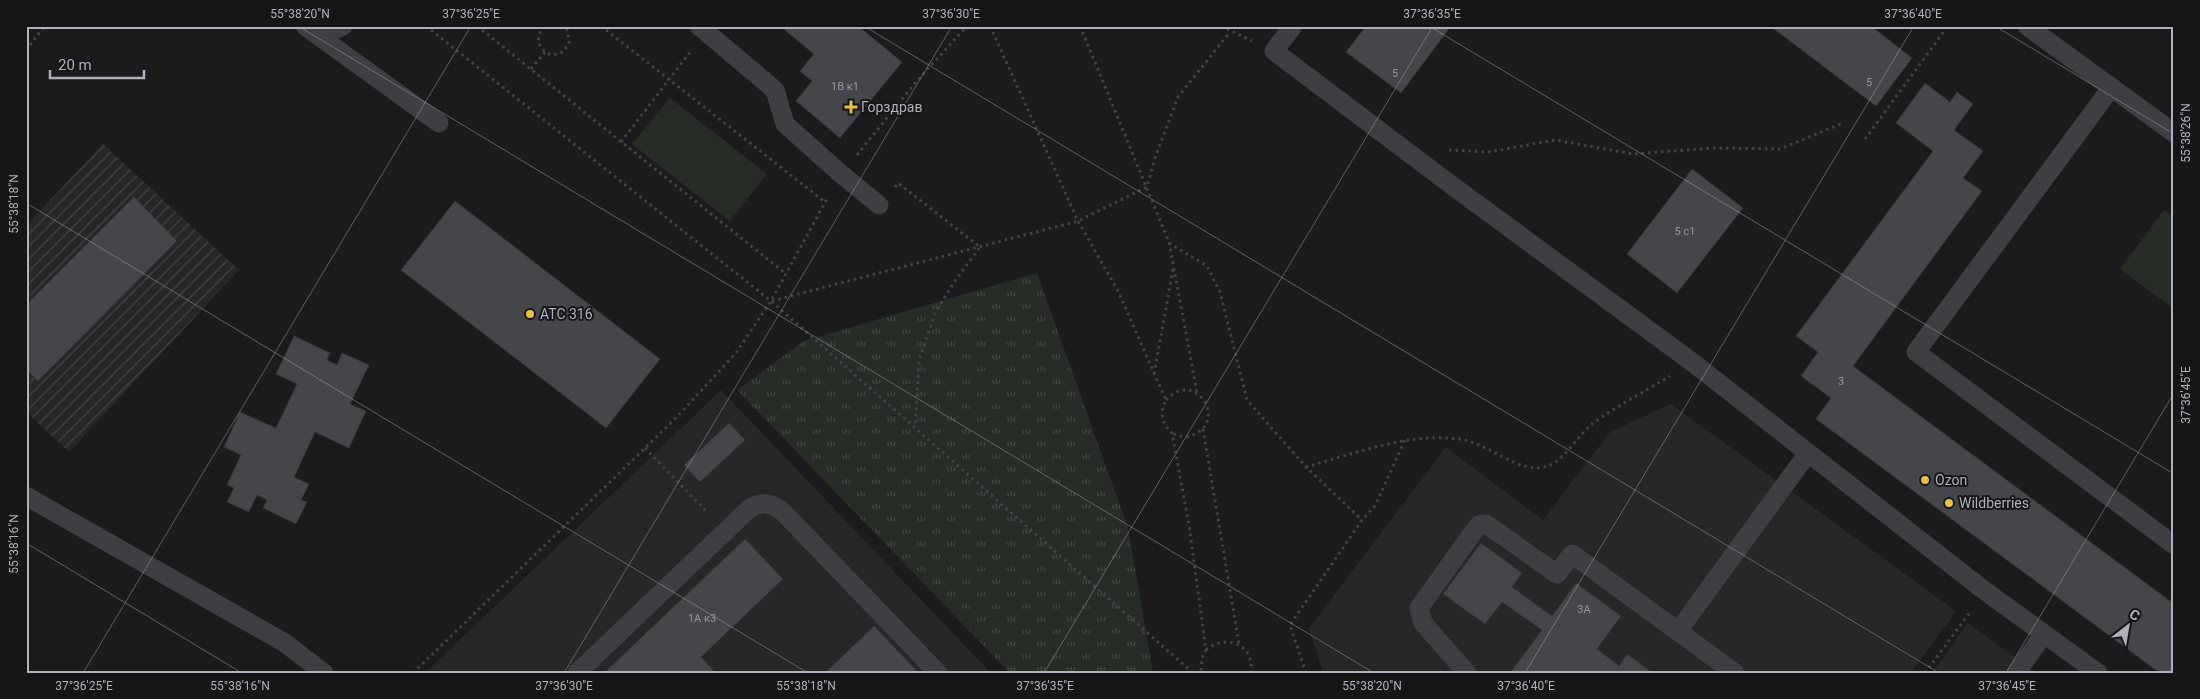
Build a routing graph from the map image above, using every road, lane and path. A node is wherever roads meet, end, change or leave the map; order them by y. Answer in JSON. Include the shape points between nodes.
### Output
{"nodes":[{"id":1,"x":45,"y":26,"type":"edge"},
{"id":2,"x":343,"y":26,"type":"edge"},
{"id":3,"x":426,"y":26,"type":"edge"},
{"id":4,"x":478,"y":26,"type":"edge"},
{"id":5,"x":544,"y":26,"type":"edge"},
{"id":6,"x":564,"y":26,"type":"edge"},
{"id":7,"x":601,"y":26,"type":"edge"},
{"id":8,"x":967,"y":26,"type":"edge"},
{"id":9,"x":990,"y":26,"type":"edge"},
{"id":10,"x":1080,"y":26,"type":"edge"},
{"id":11,"x":1221,"y":26,"type":"edge"},
{"id":12,"x":1293,"y":26,"type":"edge"},
{"id":13,"x":1948,"y":26,"type":"edge"},
{"id":14,"x":2026,"y":26,"type":"edge"},
{"id":15,"x":702,"y":29,"type":"edge"},
{"id":16,"x":312,"y":32,"type":"edge"},
{"id":17,"x":1230,"y":32,"type":"junction"},
{"id":18,"x":26,"y":50,"type":"edge"},
{"id":19,"x":1274,"y":51,"type":"junction"},
{"id":20,"x":545,"y":52,"type":"junction"},
{"id":21,"x":531,"y":69,"type":"junction"},
{"id":22,"x":669,"y":79,"type":"junction"},
{"id":23,"x":2111,"y":88,"type":"junction"},
{"id":24,"x":439,"y":122,"type":"dead end"},
{"id":25,"x":1843,"y":123,"type":"dead end"},
{"id":26,"x":2174,"y":133,"type":"edge"},
{"id":27,"x":1865,"y":139,"type":"dead end"},
{"id":28,"x":621,"y":142,"type":"junction"},
{"id":29,"x":1400,"y":147,"type":"junction"},
{"id":30,"x":841,"y":174,"type":"junction"},
{"id":31,"x":1147,"y":187,"type":"junction"},
{"id":32,"x":825,"y":202,"type":"junction"},
{"id":33,"x":879,"y":205,"type":"joint"},
{"id":34,"x":1078,"y":221,"type":"junction"},
{"id":35,"x":1169,"y":242,"type":"junction"},
{"id":36,"x":980,"y":247,"type":"junction"},
{"id":37,"x":1174,"y":267,"type":"junction"},
{"id":38,"x":786,"y":274,"type":"junction"},
{"id":39,"x":771,"y":301,"type":"junction"},
{"id":40,"x":1692,"y":362,"type":"junction"},
{"id":41,"x":1154,"y":374,"type":"junction"},
{"id":42,"x":1197,"y":393,"type":"junction"},
{"id":43,"x":1166,"y":400,"type":"junction"},
{"id":44,"x":915,"y":428,"type":"junction"},
{"id":45,"x":1203,"y":429,"type":"junction"},
{"id":46,"x":1172,"y":433,"type":"junction"},
{"id":47,"x":1405,"y":440,"type":"junction"},
{"id":48,"x":645,"y":448,"type":"junction"},
{"id":49,"x":1808,"y":453,"type":"junction"},
{"id":50,"x":1306,"y":467,"type":"junction"},
{"id":51,"x":26,"y":496,"type":"edge"},
{"id":52,"x":1362,"y":520,"type":"junction"},
{"id":53,"x":725,"y":532,"type":"junction"},
{"id":54,"x":2174,"y":545,"type":"edge"},
{"id":55,"x":1985,"y":592,"type":"junction"},
{"id":56,"x":1678,"y":631,"type":"junction"},
{"id":57,"x":2044,"y":634,"type":"junction"},
{"id":58,"x":1239,"y":644,"type":"junction"},
{"id":59,"x":1206,"y":650,"type":"junction"},
{"id":60,"x":324,"y":673,"type":"edge"},
{"id":61,"x":414,"y":673,"type":"edge"},
{"id":62,"x":577,"y":673,"type":"edge"},
{"id":63,"x":938,"y":673,"type":"edge"},
{"id":64,"x":1193,"y":673,"type":"edge"},
{"id":65,"x":1201,"y":673,"type":"edge"},
{"id":66,"x":1251,"y":673,"type":"edge"},
{"id":67,"x":1306,"y":673,"type":"edge"},
{"id":68,"x":1467,"y":673,"type":"edge"},
{"id":69,"x":1735,"y":673,"type":"edge"},
{"id":70,"x":1925,"y":673,"type":"edge"},
{"id":71,"x":2016,"y":673,"type":"edge"},
{"id":72,"x":2098,"y":673,"type":"edge"}],
"edges":[{"from":1,"to":18,"type":"path"},
{"from":2,"to":16,"type":"lane"},
{"from":3,"to":39,"type":"path"},
{"from":4,"to":21,"type":"path"},
{"from":5,"to":20,"type":"path","via":[[538,37]]},
{"from":6,"to":20,"type":"path","via":[[570,38],[567,48],[553,55]]},
{"from":7,"to":22,"type":"path"},
{"from":8,"to":30,"type":"path","via":[[915,83]]},
{"from":9,"to":34,"type":"path"},
{"from":10,"to":31,"type":"path"},
{"from":11,"to":17,"type":"path"},
{"from":12,"to":19,"type":"lane"},
{"from":13,"to":27,"type":"path"},
{"from":14,"to":23,"type":"lane"},
{"from":15,"to":22,"type":"path"},
{"from":15,"to":30,"type":"lane","via":[[775,90],[785,124]]},
{"from":16,"to":24,"type":"lane"},
{"from":17,"to":19,"type":"path"},
{"from":17,"to":31,"type":"path","via":[[1178,97]]},
{"from":19,"to":29,"type":"lane"},
{"from":20,"to":21,"type":"path"},
{"from":21,"to":28,"type":"path"},
{"from":22,"to":28,"type":"path"},
{"from":22,"to":32,"type":"path"},
{"from":23,"to":26,"type":"lane"},
{"from":23,"to":54,"type":"lane","via":[[1916,352]]},
{"from":25,"to":29,"type":"path","via":[[1780,149],[1712,148],[1633,154],[1555,140],[1489,152]]},
{"from":28,"to":38,"type":"path"},
{"from":29,"to":40,"type":"lane"},
{"from":30,"to":32,"type":"path"},
{"from":30,"to":33,"type":"lane"},
{"from":31,"to":34,"type":"path"},
{"from":31,"to":35,"type":"path"},
{"from":32,"to":38,"type":"path"},
{"from":33,"to":36,"type":"path","via":[[898,183]]},
{"from":34,"to":36,"type":"path"},
{"from":34,"to":41,"type":"path","via":[[1118,291]]},
{"from":35,"to":37,"type":"path"},
{"from":35,"to":50,"type":"path","via":[[1207,266],[1220,292],[1247,400]]},
{"from":36,"to":39,"type":"path"},
{"from":36,"to":44,"type":"path","via":[[936,312],[919,360]]},
{"from":37,"to":41,"type":"path"},
{"from":37,"to":42,"type":"path"},
{"from":38,"to":39,"type":"path"},
{"from":39,"to":44,"type":"path"},
{"from":39,"to":48,"type":"path","via":[[736,353]]},
{"from":40,"to":47,"type":"path","via":[[1591,425],[1549,465],[1534,469],[1521,466],[1490,448],[1459,439]]},
{"from":40,"to":49,"type":"lane"},
{"from":41,"to":43,"type":"path"},
{"from":42,"to":43,"type":"path","via":[[1176,391]]},
{"from":42,"to":45,"type":"path","via":[[1203,398],[1208,414]]},
{"from":43,"to":46,"type":"path","via":[[1162,407],[1163,421]]},
{"from":44,"to":64,"type":"path"},
{"from":45,"to":46,"type":"path","via":[[1185,437]]},
{"from":45,"to":58,"type":"path"},
{"from":46,"to":59,"type":"path","via":[[1189,525]]},
{"from":47,"to":50,"type":"path"},
{"from":47,"to":52,"type":"path","via":[[1375,506]]},
{"from":48,"to":53,"type":"path"},
{"from":48,"to":61,"type":"path"},
{"from":49,"to":55,"type":"lane"},
{"from":49,"to":56,"type":"lane"},
{"from":50,"to":52,"type":"path"},
{"from":51,"to":60,"type":"lane","via":[[285,643]]},
{"from":52,"to":67,"type":"path","via":[[1290,626]]},
{"from":53,"to":62,"type":"lane"},
{"from":53,"to":63,"type":"lane","via":[[750,508],[759,503],[772,504]]},
{"from":55,"to":57,"type":"lane"},
{"from":55,"to":70,"type":"path"},
{"from":56,"to":68,"type":"lane","via":[[1572,554],[1557,574],[1493,527],[1479,525],[1420,608],[1423,623]]},
{"from":56,"to":69,"type":"lane"},
{"from":57,"to":71,"type":"lane"},
{"from":57,"to":72,"type":"lane"},
{"from":58,"to":59,"type":"path","via":[[1218,642]]},
{"from":58,"to":66,"type":"path","via":[[1250,658]]},
{"from":59,"to":65,"type":"path"}]}
